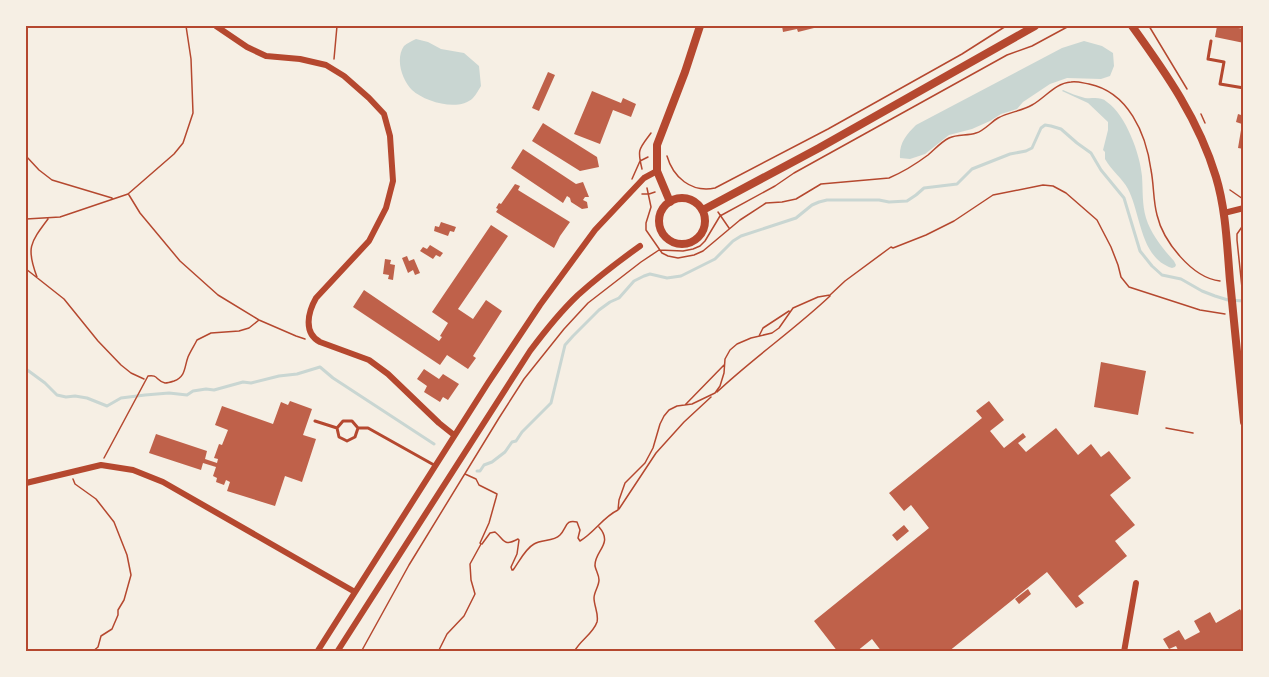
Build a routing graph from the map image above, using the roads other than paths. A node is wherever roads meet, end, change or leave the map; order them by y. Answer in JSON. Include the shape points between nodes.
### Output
{"nodes":[{"id":1,"x":216,"y":26,"type":"edge"},
{"id":2,"x":700,"y":26,"type":"edge"},
{"id":3,"x":1035,"y":26,"type":"edge"},
{"id":4,"x":1132,"y":26,"type":"edge"},
{"id":5,"x":1211,"y":40,"type":"dead end"},
{"id":6,"x":1244,"y":88,"type":"edge"},
{"id":7,"x":657,"y":171,"type":"junction"},
{"id":8,"x":670,"y":201,"type":"junction"},
{"id":9,"x":1244,"y":208,"type":"edge"},
{"id":10,"x":703,"y":210,"type":"junction"},
{"id":11,"x":1224,"y":213,"type":"junction"},
{"id":12,"x":640,"y":246,"type":"dead end"},
{"id":13,"x":315,"y":421,"type":"dead end"},
{"id":14,"x":1244,"y":422,"type":"edge"},
{"id":15,"x":337,"y":428,"type":"junction"},
{"id":16,"x":358,"y":428,"type":"junction"},
{"id":17,"x":454,"y":435,"type":"junction"},
{"id":18,"x":436,"y":466,"type":"junction"},
{"id":19,"x":26,"y":483,"type":"edge"},
{"id":20,"x":1136,"y":583,"type":"dead end"},
{"id":21,"x":355,"y":592,"type":"junction"},
{"id":22,"x":317,"y":651,"type":"edge"},
{"id":23,"x":338,"y":651,"type":"edge"},
{"id":24,"x":1124,"y":651,"type":"edge"}],
"edges":[{"from":1,"to":17,"type":"street","via":[[266,56],[326,65],[344,76],[384,114],[390,136],[393,181],[386,208],[369,241],[316,298],[310,308],[310,333],[315,339],[369,360]]},
{"from":2,"to":7,"type":"street","via":[[657,145]]},
{"from":3,"to":10,"type":"street"},
{"from":4,"to":11,"type":"main road","via":[[1172,82],[1198,130],[1216,177]]},
{"from":5,"to":6,"type":"lane","via":[[1208,59],[1224,62],[1220,84]]},
{"from":7,"to":8,"type":"street"},
{"from":7,"to":17,"type":"street","via":[[644,178],[595,230]]},
{"from":8,"to":10,"type":"street","via":[[688,198]]},
{"from":8,"to":10,"type":"street","via":[[662,210],[660,227],[675,242],[686,243],[700,235],[705,226]]},
{"from":9,"to":11,"type":"street"},
{"from":11,"to":14,"type":"main road"},
{"from":12,"to":23,"type":"street","via":[[577,296],[530,351]]},
{"from":13,"to":15,"type":"lane"},
{"from":15,"to":16,"type":"lane","via":[[343,421],[352,421]]},
{"from":15,"to":16,"type":"lane","via":[[339,437],[347,441],[355,437]]},
{"from":16,"to":18,"type":"lane","via":[[368,428]]},
{"from":17,"to":18,"type":"street"},
{"from":18,"to":21,"type":"street"},
{"from":19,"to":21,"type":"street","via":[[101,465],[133,470],[163,482]]},
{"from":20,"to":24,"type":"street"},
{"from":21,"to":22,"type":"street"}]}
